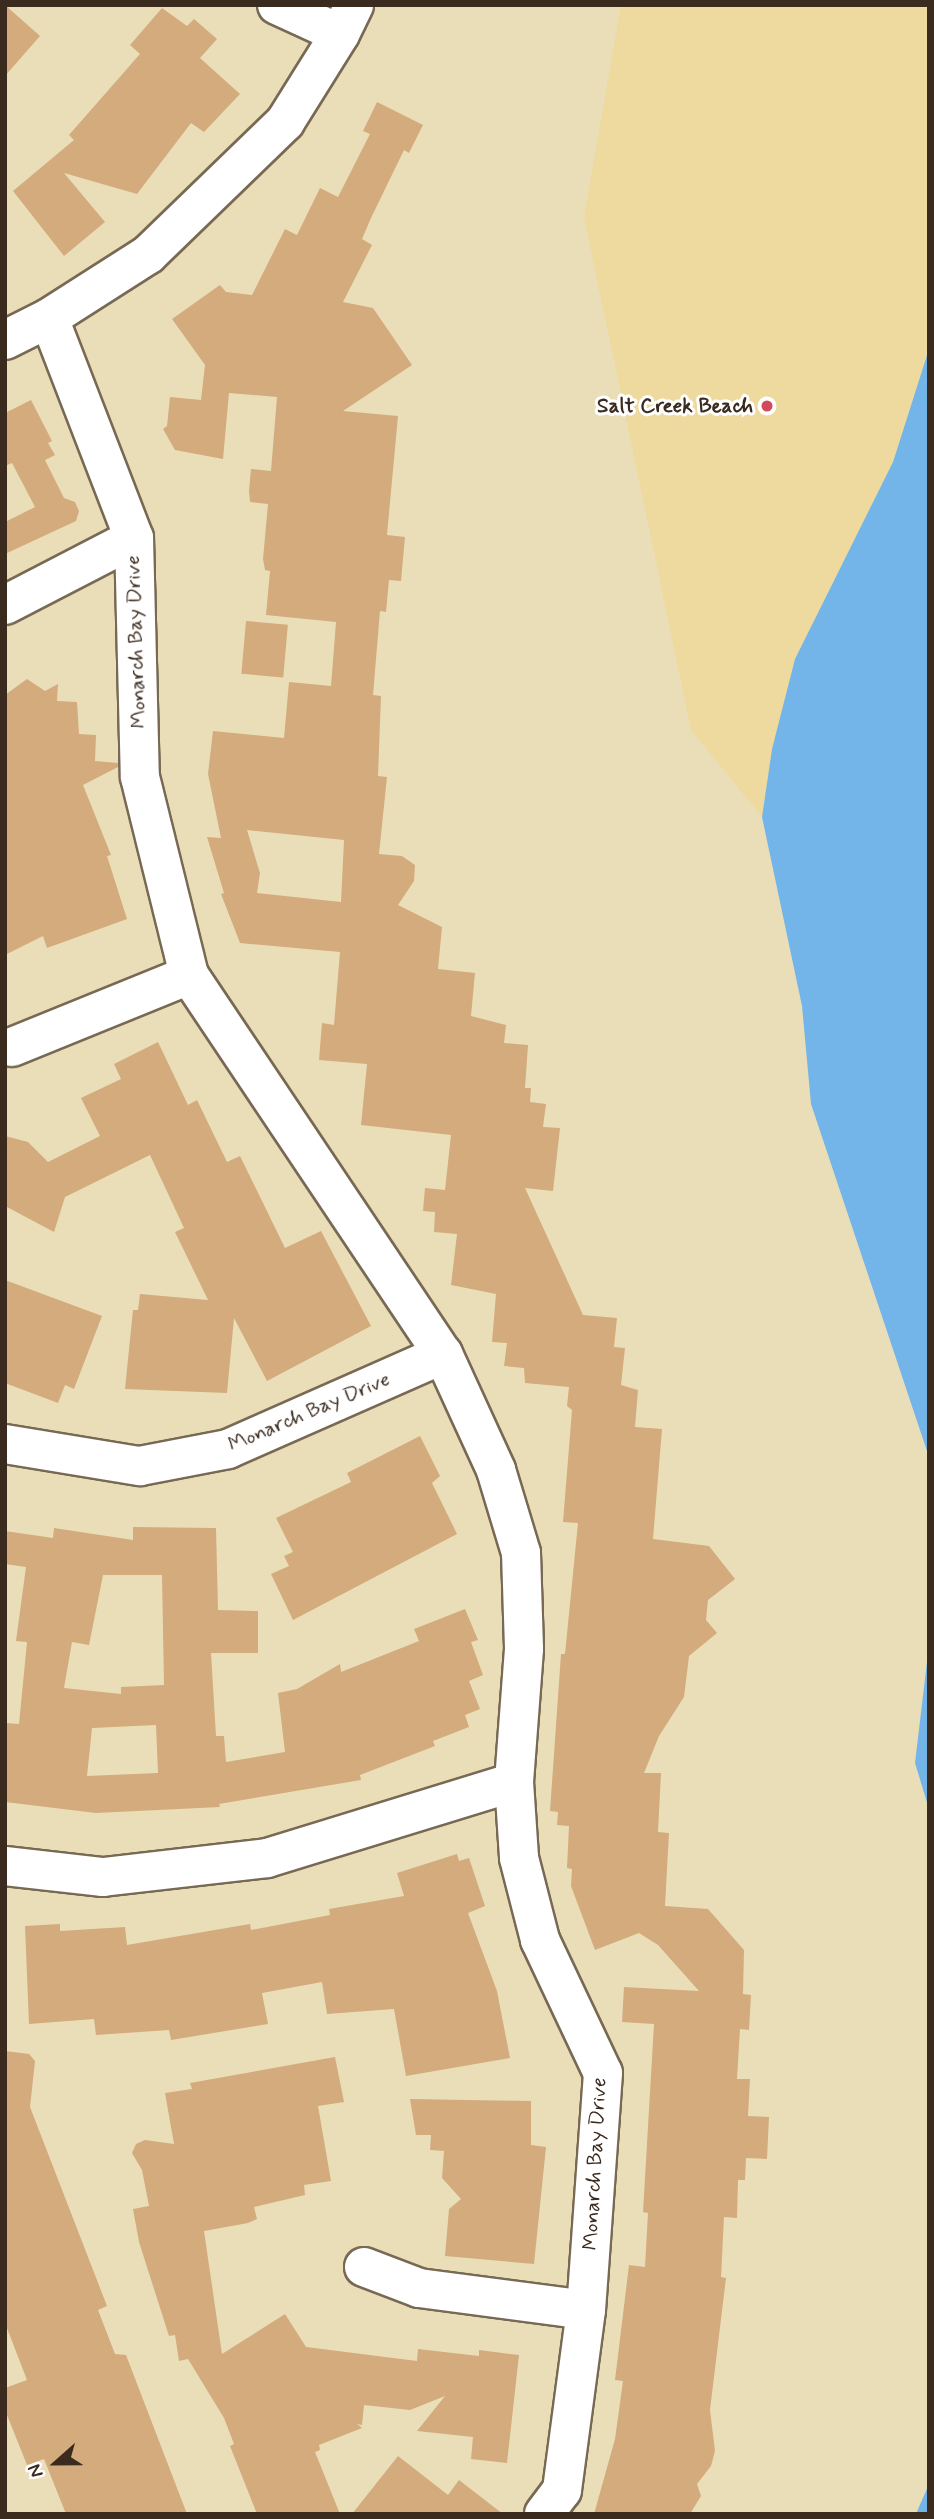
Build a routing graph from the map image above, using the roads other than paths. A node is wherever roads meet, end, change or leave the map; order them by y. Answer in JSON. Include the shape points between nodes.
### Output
{"nodes":[{"id":1,"x":277,"y":5,"type":"edge"},
{"id":2,"x":347,"y":20,"type":"edge"},
{"id":3,"x":49,"y":318,"type":"junction"},
{"id":4,"x":5,"y":340,"type":"edge"},
{"id":5,"x":134,"y":538,"type":"junction"},
{"id":6,"x":5,"y":605,"type":"edge"},
{"id":7,"x":189,"y":975,"type":"junction"},
{"id":8,"x":12,"y":1047,"type":"dead end"},
{"id":9,"x":443,"y":1354,"type":"junction"},
{"id":10,"x":5,"y":1444,"type":"edge"},
{"id":11,"x":514,"y":1782,"type":"junction"},
{"id":12,"x":5,"y":1866,"type":"edge"},
{"id":13,"x":364,"y":2267,"type":"dead end"},
{"id":14,"x":586,"y":2310,"type":"junction"},
{"id":15,"x":544,"y":2514,"type":"edge"}],
"edges":[{"from":1,"to":2,"type":"street"},
{"from":2,"to":3,"type":"street","via":[[285,122],[222,186],[149,254]]},
{"from":3,"to":4,"type":"street"},
{"from":3,"to":5,"type":"street","name":"Monarch Bay Drive"},
{"from":5,"to":6,"type":"street"},
{"from":5,"to":7,"type":"street","name":"Monarch Bay Drive","via":[[140,776]]},
{"from":7,"to":8,"type":"street"},
{"from":7,"to":9,"type":"street","name":"Monarch Bay Drive"},
{"from":9,"to":10,"type":"street","name":"Monarch Bay Drive","via":[[228,1449],[141,1466]]},
{"from":9,"to":11,"type":"street","name":"Monarch Bay Drive","via":[[496,1470],[521,1553],[524,1649]]},
{"from":11,"to":12,"type":"street","via":[[267,1858],[103,1877]]},
{"from":11,"to":14,"type":"street","name":"Monarch Bay Drive","via":[[519,1858],[540,1940],[603,2073]]},
{"from":13,"to":14,"type":"street","via":[[419,2288]]},
{"from":14,"to":15,"type":"street","name":"Monarch Bay Drive","via":[[562,2490]]}]}
